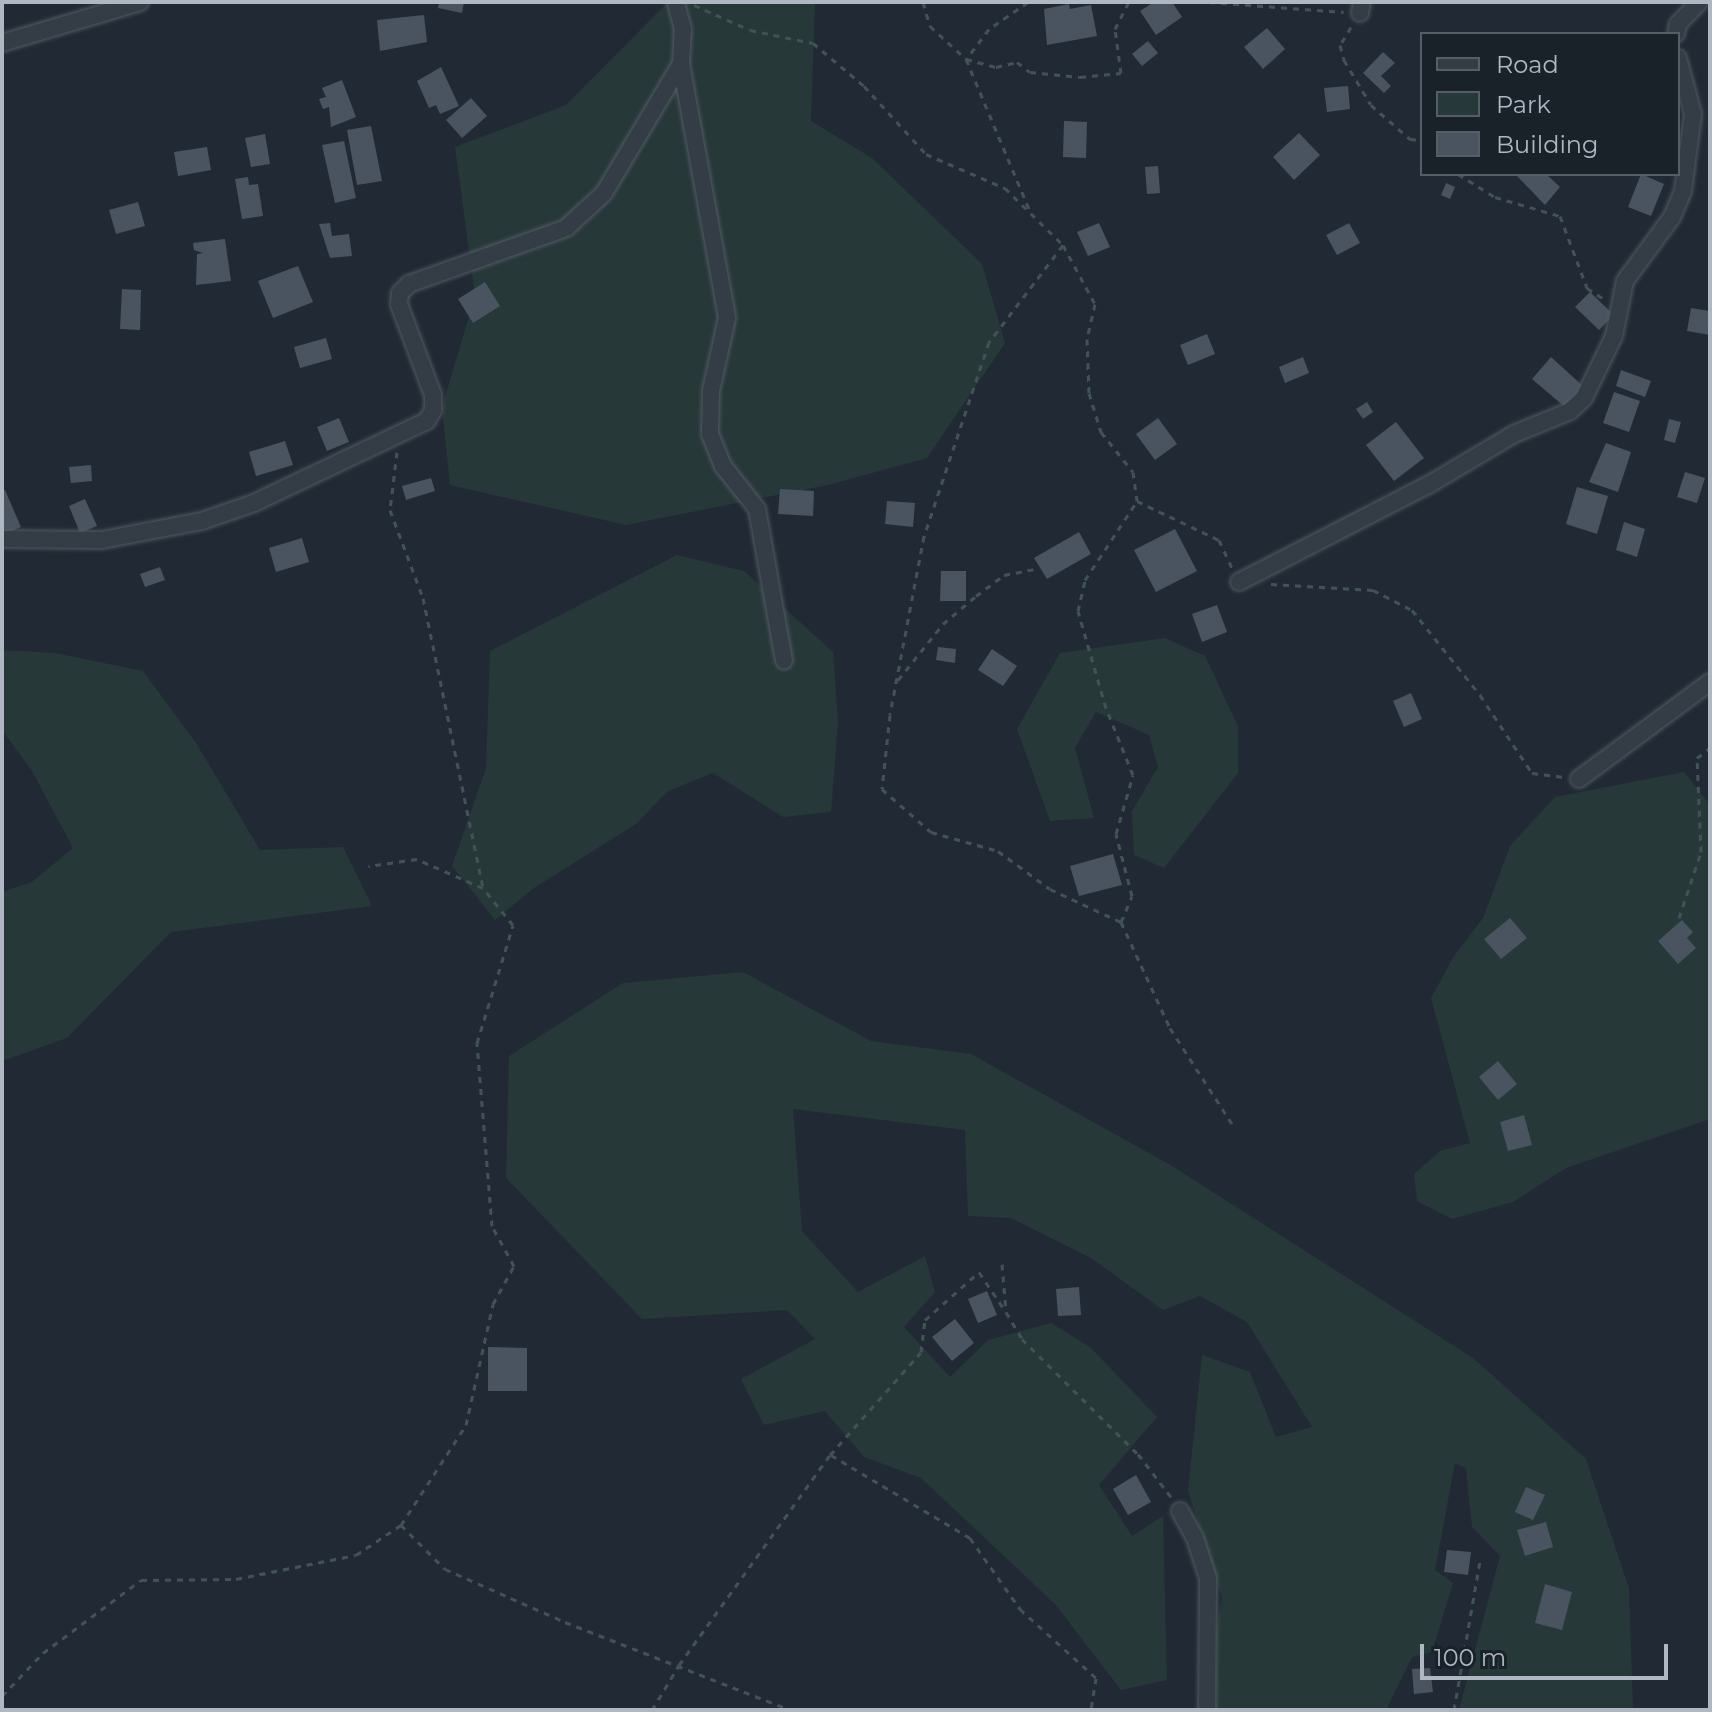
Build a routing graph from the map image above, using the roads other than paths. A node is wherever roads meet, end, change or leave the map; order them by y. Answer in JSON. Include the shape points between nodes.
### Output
{"nodes":[{"id":1,"x":140,"y":2,"type":"edge"},
{"id":2,"x":676,"y":2,"type":"edge"},
{"id":3,"x":1699,"y":2,"type":"edge"},
{"id":4,"x":1676,"y":32,"type":"edge"},
{"id":5,"x":2,"y":43,"type":"edge"},
{"id":6,"x":681,"y":64,"type":"junction"},
{"id":7,"x":1680,"y":65,"type":"edge"},
{"id":8,"x":2,"y":539,"type":"edge"},
{"id":9,"x":1239,"y":582,"type":"road end"},
{"id":10,"x":784,"y":661,"type":"dead end"},
{"id":11,"x":1710,"y":682,"type":"edge"},
{"id":12,"x":1579,"y":779,"type":"road end"},
{"id":13,"x":1180,"y":1511,"type":"road end"},
{"id":14,"x":1207,"y":1710,"type":"edge"}],
"edges":[{"from":1,"to":5,"type":"street"},
{"from":2,"to":6,"type":"street","via":[[683,29]]},
{"from":3,"to":4,"type":"street"},
{"from":6,"to":8,"type":"street","via":[[612,181],[580,218],[409,284],[400,293],[433,410],[427,421],[254,503],[202,521],[102,540]]},
{"from":6,"to":10,"type":"street","via":[[727,318],[711,391],[710,434],[723,466],[757,509]]},
{"from":7,"to":9,"type":"street","via":[[1693,114],[1683,191],[1672,217],[1625,281],[1600,372],[1570,411],[1514,434],[1430,484]]},
{"from":11,"to":12,"type":"street"},
{"from":13,"to":14,"type":"street","via":[[1208,1578]]}]}
